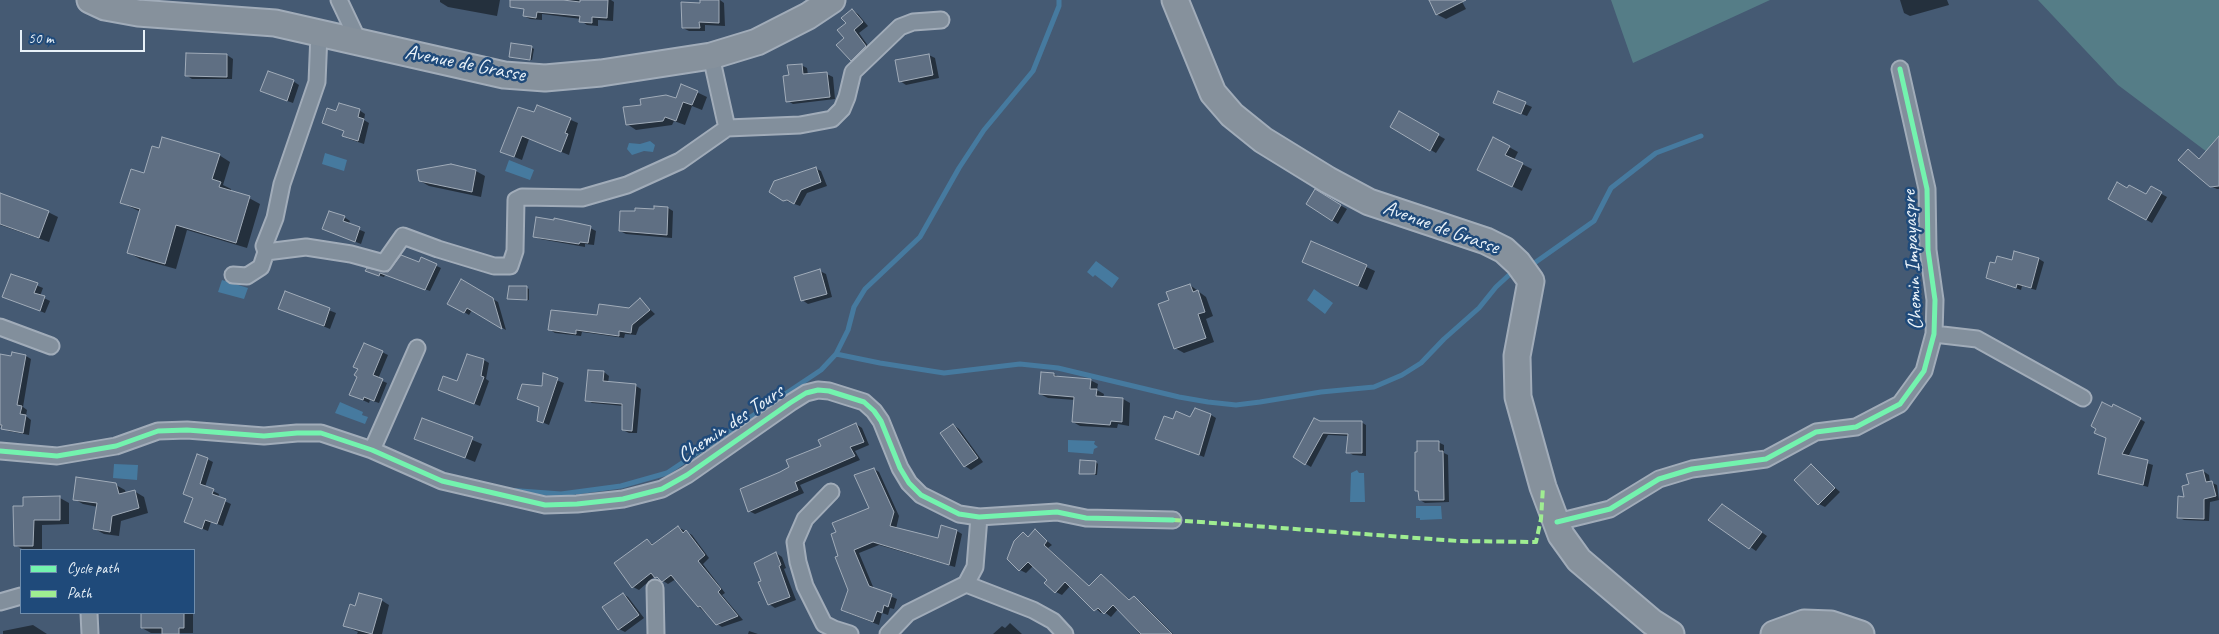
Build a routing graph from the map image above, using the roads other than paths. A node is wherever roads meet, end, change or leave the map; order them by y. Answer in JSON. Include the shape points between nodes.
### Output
{"nodes":[{"id":1,"x":90,"y":0,"type":"edge"},
{"id":2,"x":339,"y":0,"type":"edge"},
{"id":3,"x":832,"y":0,"type":"edge"},
{"id":4,"x":1175,"y":0,"type":"edge"},
{"id":5,"x":941,"y":20,"type":"dead end"},
{"id":6,"x":320,"y":34,"type":"junction"},
{"id":7,"x":359,"y":42,"type":"junction"},
{"id":8,"x":711,"y":56,"type":"junction"},
{"id":9,"x":1900,"y":69,"type":"dead end"},
{"id":10,"x":727,"y":128,"type":"junction"},
{"id":11,"x":266,"y":252,"type":"junction"},
{"id":12,"x":233,"y":275,"type":"dead end"},
{"id":13,"x":0,"y":327,"type":"edge"},
{"id":14,"x":1934,"y":334,"type":"junction"},
{"id":15,"x":51,"y":346,"type":"dead end"},
{"id":16,"x":417,"y":348,"type":"dead end"},
{"id":17,"x":2083,"y":398,"type":"dead end"},
{"id":18,"x":372,"y":450,"type":"junction"},
{"id":19,"x":0,"y":451,"type":"edge"},
{"id":20,"x":831,"y":492,"type":"dead end"},
{"id":21,"x":979,"y":516,"type":"junction"},
{"id":22,"x":1173,"y":520,"type":"dead end"},
{"id":23,"x":1557,"y":522,"type":"junction"},
{"id":24,"x":966,"y":584,"type":"junction"},
{"id":25,"x":655,"y":588,"type":"dead end"},
{"id":26,"x":20,"y":596,"type":"edge"},
{"id":27,"x":0,"y":602,"type":"edge"},
{"id":28,"x":88,"y":614,"type":"edge"},
{"id":29,"x":90,"y":634,"type":"edge"},
{"id":30,"x":656,"y":634,"type":"edge"},
{"id":31,"x":850,"y":634,"type":"edge"},
{"id":32,"x":888,"y":634,"type":"edge"},
{"id":33,"x":1066,"y":634,"type":"edge"},
{"id":34,"x":1671,"y":634,"type":"edge"},
{"id":35,"x":1774,"y":634,"type":"edge"},
{"id":36,"x":1861,"y":634,"type":"edge"}],
"edges":[{"from":1,"to":6,"type":"main road","name":"Avenue de Grasse","via":[[105,7],[138,13],[275,23]]},
{"from":2,"to":7,"type":"street"},
{"from":3,"to":8,"type":"main road","name":"Avenue de Grasse","via":[[757,42]]},
{"from":4,"to":23,"type":"main road","name":"Avenue de Grasse","via":[[1212,93],[1232,115],[1263,140],[1369,202],[1486,241],[1504,250],[1518,263],[1531,281],[1517,356],[1518,397],[1543,487]]},
{"from":5,"to":10,"type":"street","via":[[913,22],[900,27],[853,72],[842,109],[832,119],[800,125]]},
{"from":6,"to":7,"type":"main road","name":"Avenue de Grasse"},
{"from":6,"to":11,"type":"street","via":[[317,82],[282,184],[273,224],[264,246]]},
{"from":7,"to":8,"type":"main road","name":"Avenue de Grasse","via":[[504,75],[545,78]]},
{"from":8,"to":10,"type":"street"},
{"from":9,"to":14,"type":"street","name":"Chemin Impayaspre","via":[[1928,189],[1928,250],[1935,300]]},
{"from":10,"to":11,"type":"street","via":[[680,161],[627,186],[582,198],[516,200],[515,251],[510,266],[494,266],[403,236],[384,263],[306,247]]},
{"from":11,"to":12,"type":"street","via":[[261,268],[247,276]]},
{"from":13,"to":15,"type":"street"},
{"from":14,"to":17,"type":"street","name":"Chemin Impayaspre","via":[[1977,339]]},
{"from":14,"to":23,"type":"street","name":"Chemin Impayaspre","via":[[1924,371],[1900,404],[1856,427],[1816,432],[1766,458],[1692,469],[1659,479],[1610,509]]},
{"from":16,"to":18,"type":"street"},
{"from":18,"to":19,"type":"street","name":"Chemin des Tours","via":[[321,433],[264,436],[186,430],[158,432],[116,446],[57,456]]},
{"from":18,"to":21,"type":"street","name":"Chemin des Tours","via":[[442,480],[545,505],[623,499],[662,489],[806,393],[830,391],[864,402],[874,410],[900,468],[921,495],[958,514]]},
{"from":20,"to":31,"type":"street","via":[[805,519],[795,542],[805,586],[819,616],[834,630]]},
{"from":21,"to":22,"type":"street","name":"Chemin des Tours","via":[[1057,512],[1086,518]]},
{"from":21,"to":24,"type":"street","via":[[975,567]]},
{"from":23,"to":34,"type":"main road","name":"Avenue de Grasse","via":[[1579,560],[1652,622]]},
{"from":24,"to":32,"type":"street","via":[[908,613]]},
{"from":24,"to":33,"type":"street","via":[[1033,610],[1053,621]]},
{"from":25,"to":30,"type":"street"},
{"from":26,"to":27,"type":"street"},
{"from":28,"to":29,"type":"street"},
{"from":35,"to":36,"type":"main road","via":[[1804,623],[1831,624]]}]}
